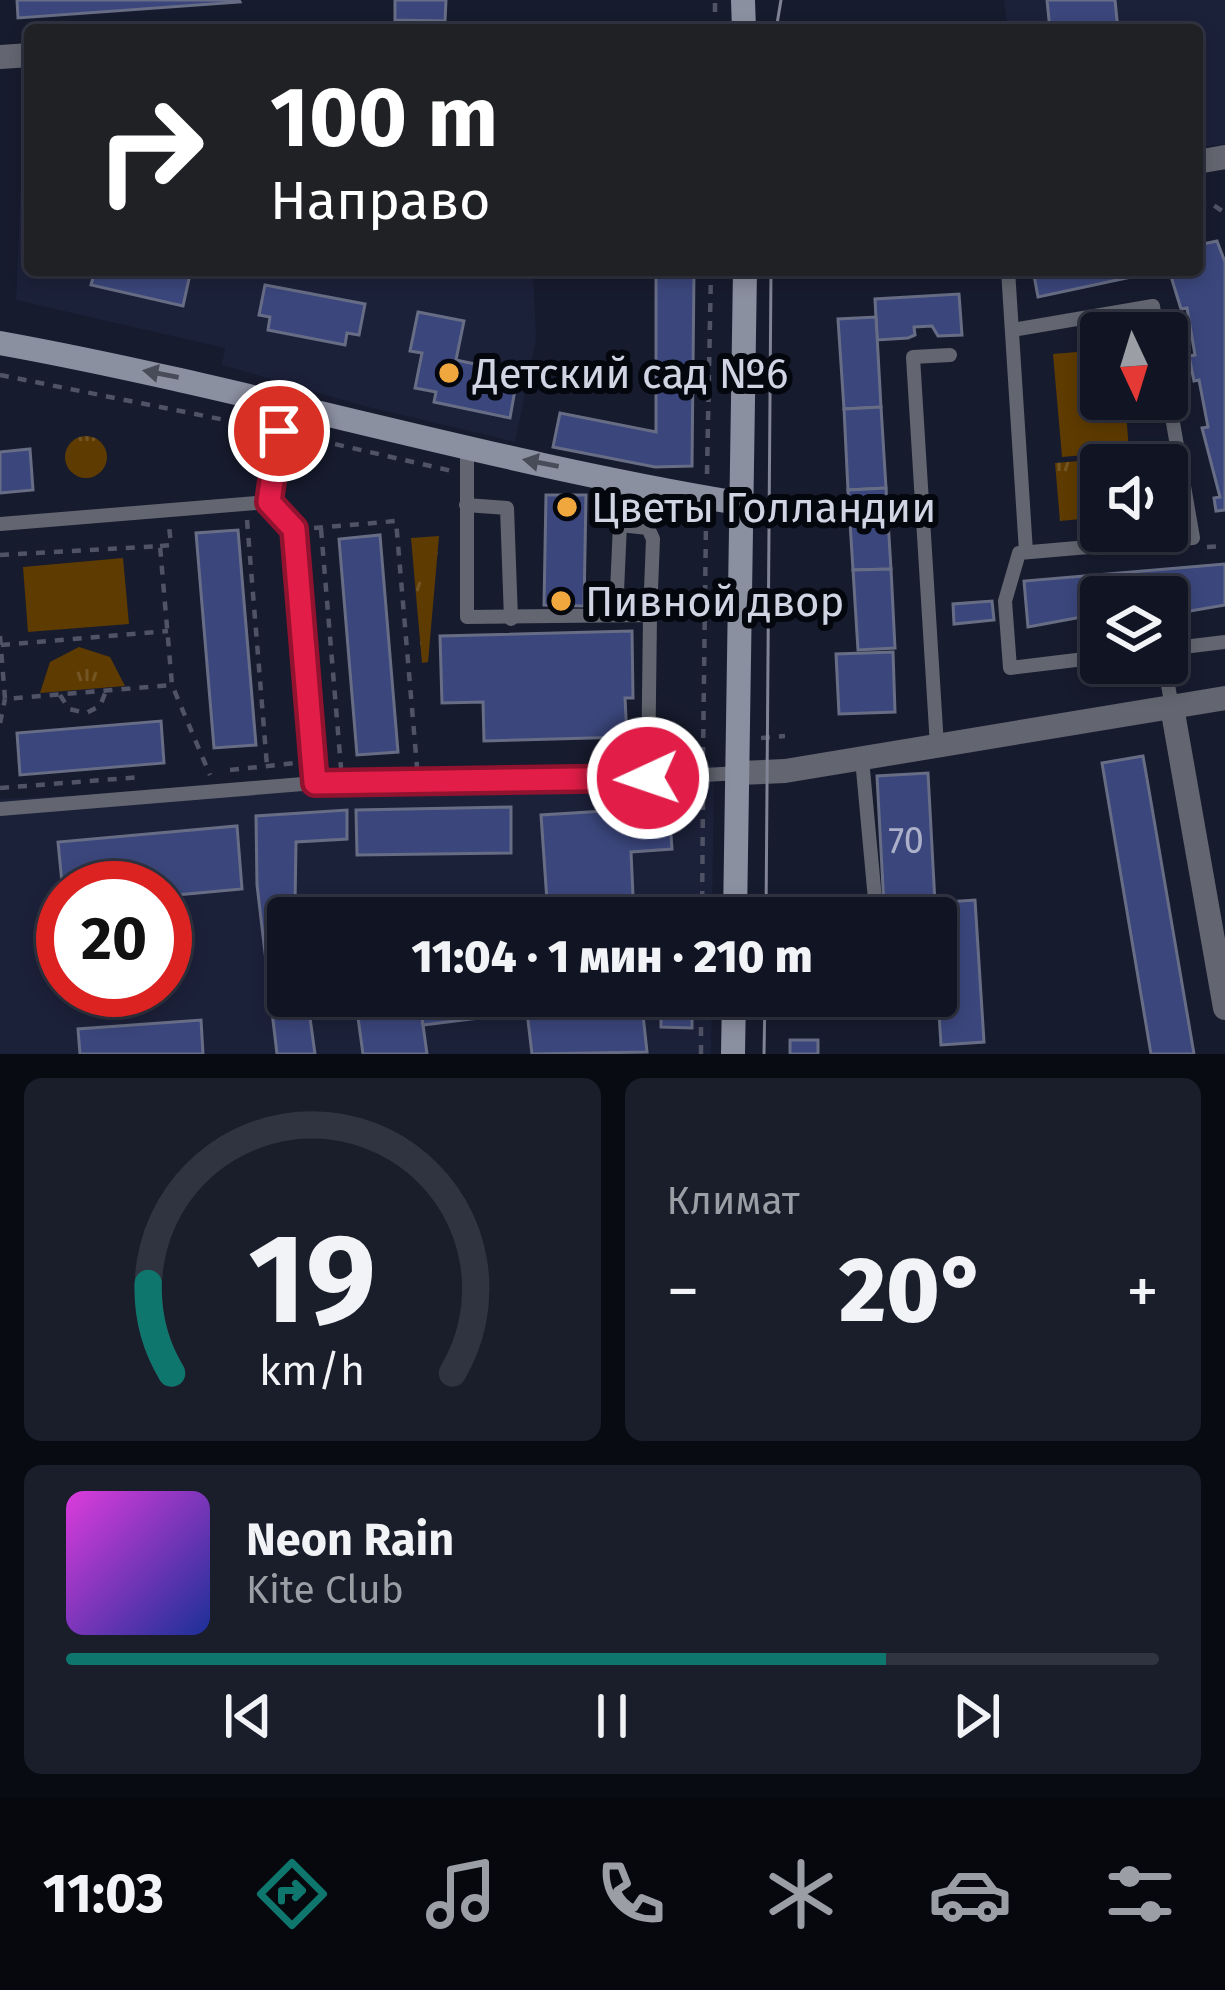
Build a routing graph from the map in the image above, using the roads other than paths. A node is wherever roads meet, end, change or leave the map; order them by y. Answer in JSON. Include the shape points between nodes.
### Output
{"nodes":[{"id":1,"x":745,"y":276,"type":"edge"},
{"id":2,"x":1008,"y":276,"type":"edge"},
{"id":3,"x":1119,"y":312,"type":"edge"},
{"id":4,"x":1154,"y":312,"type":"edge"},
{"id":5,"x":1080,"y":319,"type":"edge"},
{"id":6,"x":1012,"y":331,"type":"junction"},
{"id":7,"x":0,"y":343,"type":"edge"},
{"id":8,"x":950,"y":355,"type":"dead end"},
{"id":9,"x":285,"y":401,"type":"junction"},
{"id":10,"x":1173,"y":420,"type":"edge"},
{"id":11,"x":467,"y":448,"type":"junction"},
{"id":12,"x":622,"y":479,"type":"junction"},
{"id":13,"x":269,"y":502,"type":"junction"},
{"id":14,"x":738,"y":503,"type":"junction"},
{"id":15,"x":466,"y":505,"type":"junction"},
{"id":16,"x":0,"y":524,"type":"edge"},
{"id":17,"x":620,"y":525,"type":"junction"},
{"id":18,"x":1026,"y":552,"type":"junction"},
{"id":19,"x":616,"y":614,"type":"junction"},
{"id":20,"x":650,"y":615,"type":"junction"},
{"id":21,"x":511,"y":620,"type":"junction"},
{"id":22,"x":1225,"y":642,"type":"edge"},
{"id":23,"x":1188,"y":646,"type":"edge"},
{"id":24,"x":1080,"y":660,"type":"edge"},
{"id":25,"x":1168,"y":684,"type":"edge"},
{"id":26,"x":1225,"y":698,"type":"edge"},
{"id":27,"x":1172,"y":707,"type":"junction"},
{"id":28,"x":937,"y":746,"type":"junction"},
{"id":29,"x":862,"y":759,"type":"junction"},
{"id":30,"x":739,"y":773,"type":"junction"},
{"id":31,"x":648,"y":778,"type":"junction"},
{"id":32,"x":315,"y":783,"type":"junction"},
{"id":33,"x":0,"y":809,"type":"edge"},
{"id":34,"x":736,"y":897,"type":"edge"},
{"id":35,"x":875,"y":897,"type":"edge"},
{"id":36,"x":1225,"y":1008,"type":"edge"},
{"id":37,"x":734,"y":1017,"type":"edge"},
{"id":38,"x":733,"y":1054,"type":"edge"}],
"edges":[{"from":1,"to":14,"type":"main road"},
{"from":2,"to":6,"type":"lane"},
{"from":3,"to":4,"type":"lane"},
{"from":5,"to":6,"type":"lane"},
{"from":6,"to":18,"type":"lane"},
{"from":9,"to":7,"type":"main road","one_way":true},
{"from":8,"to":28,"type":"lane","via":[[913,357]]},
{"from":9,"to":11,"type":"main road"},
{"from":9,"to":13,"type":"lane"},
{"from":10,"to":18,"type":"lane","via":[[1193,538]]},
{"from":12,"to":11,"type":"main road","one_way":true},
{"from":11,"to":15,"type":"lane"},
{"from":12,"to":14,"type":"main road"},
{"from":12,"to":17,"type":"lane"},
{"from":13,"to":16,"type":"lane"},
{"from":13,"to":32,"type":"lane","via":[[294,529]]},
{"from":14,"to":30,"type":"main road"},
{"from":15,"to":21,"type":"lane","via":[[507,508]]},
{"from":15,"to":21,"type":"lane","via":[[467,617]]},
{"from":17,"to":19,"type":"lane"},
{"from":17,"to":20,"type":"lane","via":[[648,528],[652,539]]},
{"from":18,"to":24,"type":"lane","via":[[1004,601],[1010,668]]},
{"from":19,"to":20,"type":"lane"},
{"from":19,"to":21,"type":"lane"},
{"from":20,"to":31,"type":"lane"},
{"from":22,"to":23,"type":"lane"},
{"from":25,"to":27,"type":"lane"},
{"from":26,"to":27,"type":"street"},
{"from":27,"to":28,"type":"street"},
{"from":27,"to":36,"type":"street"},
{"from":28,"to":29,"type":"street"},
{"from":29,"to":30,"type":"street"},
{"from":29,"to":35,"type":"lane"},
{"from":30,"to":31,"type":"lane"},
{"from":30,"to":34,"type":"main road"},
{"from":31,"to":32,"type":"lane"},
{"from":32,"to":33,"type":"lane"},
{"from":37,"to":38,"type":"main road"}]}
